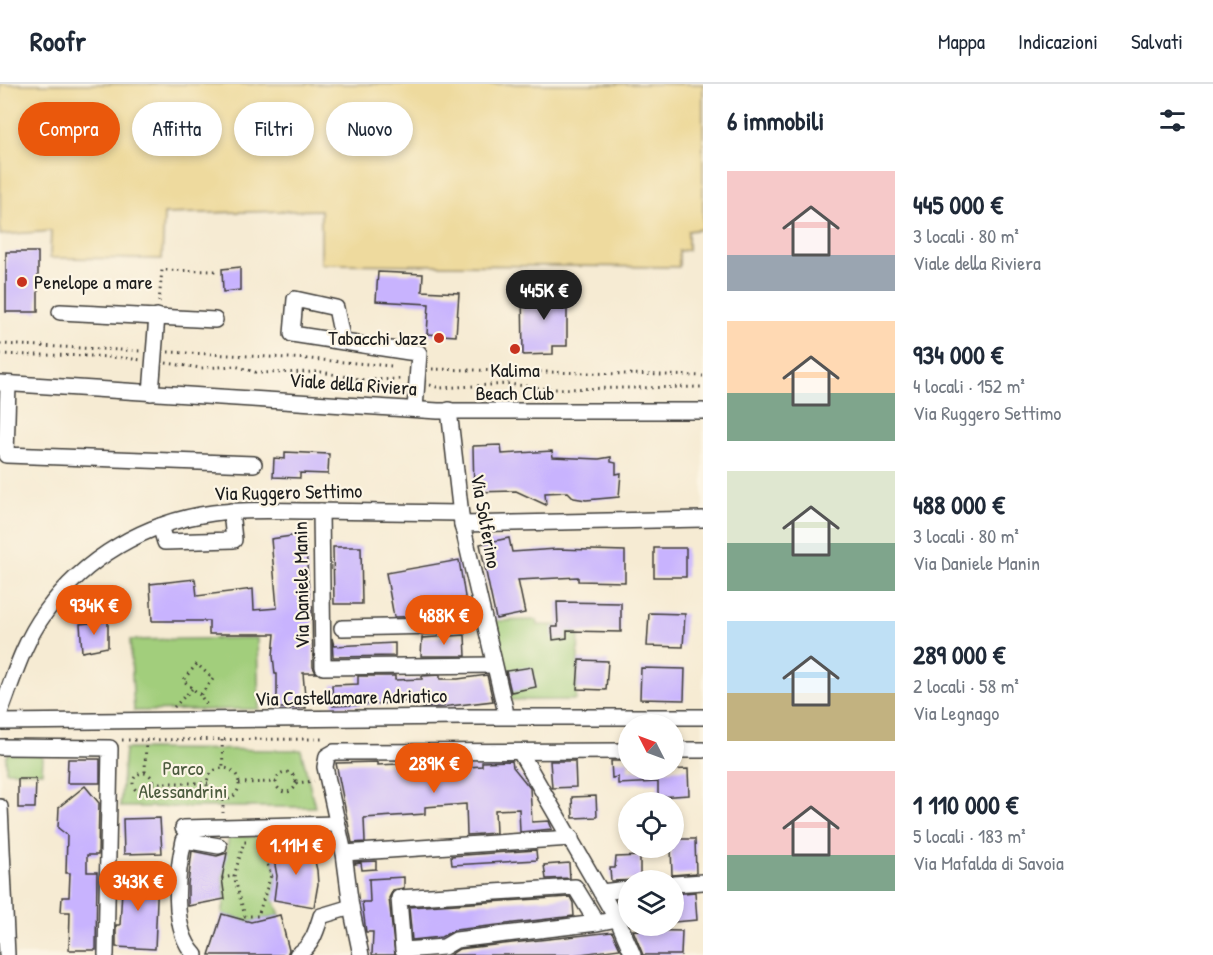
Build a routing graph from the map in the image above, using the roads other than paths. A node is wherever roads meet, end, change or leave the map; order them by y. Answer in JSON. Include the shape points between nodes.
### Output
{"nodes":[{"id":1,"x":60,"y":312,"type":"dead end"},
{"id":2,"x":157,"y":316,"type":"junction"},
{"id":3,"x":215,"y":320,"type":"dead end"},
{"id":4,"x":344,"y":342,"type":"dead end"},
{"id":5,"x":4,"y":383,"type":"edge"},
{"id":6,"x":151,"y":393,"type":"junction"},
{"id":7,"x":415,"y":409,"type":"junction"},
{"id":8,"x":449,"y":410,"type":"junction"},
{"id":9,"x":703,"y":411,"type":"edge"},
{"id":10,"x":254,"y":464,"type":"dead end"},
{"id":11,"x":231,"y":511,"type":"junction"},
{"id":12,"x":321,"y":511,"type":"junction"},
{"id":13,"x":460,"y":518,"type":"junction"},
{"id":14,"x":703,"y":519,"type":"edge"},
{"id":15,"x":160,"y":526,"type":"junction"},
{"id":16,"x":483,"y":615,"type":"junction"},
{"id":17,"x":342,"y":628,"type":"dead end"},
{"id":18,"x":494,"y":665,"type":"junction"},
{"id":19,"x":505,"y":709,"type":"dead end"},
{"id":20,"x":0,"y":713,"type":"edge"},
{"id":21,"x":703,"y":717,"type":"edge"},
{"id":22,"x":0,"y":722,"type":"edge"},
{"id":23,"x":0,"y":747,"type":"edge"},
{"id":24,"x":684,"y":750,"type":"edge"},
{"id":25,"x":703,"y":750,"type":"edge"},
{"id":26,"x":618,"y":751,"type":"edge"},
{"id":27,"x":520,"y":752,"type":"junction"},
{"id":28,"x":0,"y":807,"type":"edge"},
{"id":29,"x":337,"y":824,"type":"junction"},
{"id":30,"x":183,"y":828,"type":"dead end"},
{"id":31,"x":571,"y":838,"type":"junction"},
{"id":32,"x":219,"y":846,"type":"dead end"},
{"id":33,"x":344,"y":853,"type":"junction"},
{"id":34,"x":703,"y":882,"type":"edge"},
{"id":35,"x":684,"y":883,"type":"edge"},
{"id":36,"x":618,"y":890,"type":"edge"},
{"id":37,"x":601,"y":892,"type":"junction"},
{"id":38,"x":351,"y":907,"type":"junction"},
{"id":39,"x":617,"y":919,"type":"junction"},
{"id":40,"x":597,"y":922,"type":"junction"},
{"id":41,"x":7,"y":955,"type":"edge"},
{"id":42,"x":106,"y":955,"type":"edge"},
{"id":43,"x":195,"y":955,"type":"edge"},
{"id":44,"x":297,"y":955,"type":"edge"},
{"id":45,"x":361,"y":955,"type":"edge"},
{"id":46,"x":633,"y":955,"type":"edge"}],
"edges":[{"from":1,"to":2,"type":"street"},
{"from":2,"to":3,"type":"street"},
{"from":2,"to":6,"type":"street"},
{"from":4,"to":7,"type":"street","via":[[419,352]]},
{"from":5,"to":6,"type":"street","name":"Viale della Riviera"},
{"from":5,"to":10,"type":"street","via":[[6,455]]},
{"from":6,"to":7,"type":"street","name":"Viale della Riviera"},
{"from":7,"to":8,"type":"street","name":"Viale della Riviera"},
{"from":8,"to":9,"type":"street","name":"Viale della Riviera"},
{"from":8,"to":13,"type":"street","name":"Via Solferino"},
{"from":11,"to":12,"type":"street","name":"Via Ruggero Settimo"},
{"from":11,"to":15,"type":"street","name":"Via Ruggero Settimo"},
{"from":11,"to":15,"type":"street","via":[[234,540],[165,542]]},
{"from":12,"to":13,"type":"street","name":"Via Ruggero Settimo"},
{"from":12,"to":18,"type":"street","name":"Via Daniele Manin","via":[[323,667]]},
{"from":13,"to":14,"type":"street","name":"Via Ruggero Settimo"},
{"from":13,"to":16,"type":"street","name":"Via Solferino"},
{"from":15,"to":20,"type":"street","name":"Via Ruggero Settimo","via":[[103,556],[45,613],[23,652]]},
{"from":16,"to":17,"type":"street","via":[[435,626]]},
{"from":16,"to":18,"type":"street","name":"Via Solferino"},
{"from":18,"to":19,"type":"street","name":"Via Solferino"},
{"from":21,"to":22,"type":"street","name":"Via Castellamare Adriatico"},
{"from":23,"to":42,"type":"street","via":[[110,748]]},
{"from":24,"to":25,"type":"street"},
{"from":26,"to":27,"type":"street"},
{"from":27,"to":29,"type":"street","via":[[334,752],[327,756],[325,767]]},
{"from":27,"to":31,"type":"street"},
{"from":28,"to":41,"type":"street"},
{"from":29,"to":30,"type":"street"},
{"from":29,"to":33,"type":"street"},
{"from":31,"to":33,"type":"street"},
{"from":31,"to":37,"type":"street"},
{"from":32,"to":43,"type":"street","via":[[184,840],[178,869],[182,931]]},
{"from":33,"to":38,"type":"street"},
{"from":34,"to":35,"type":"street"},
{"from":36,"to":37,"type":"street"},
{"from":37,"to":39,"type":"street"},
{"from":38,"to":44,"type":"street","via":[[321,916],[313,940]]},
{"from":38,"to":45,"type":"street"},
{"from":39,"to":40,"type":"street"},
{"from":39,"to":46,"type":"street"},
{"from":40,"to":40,"type":"street","via":[[575,887],[399,898],[404,950]]}]}
